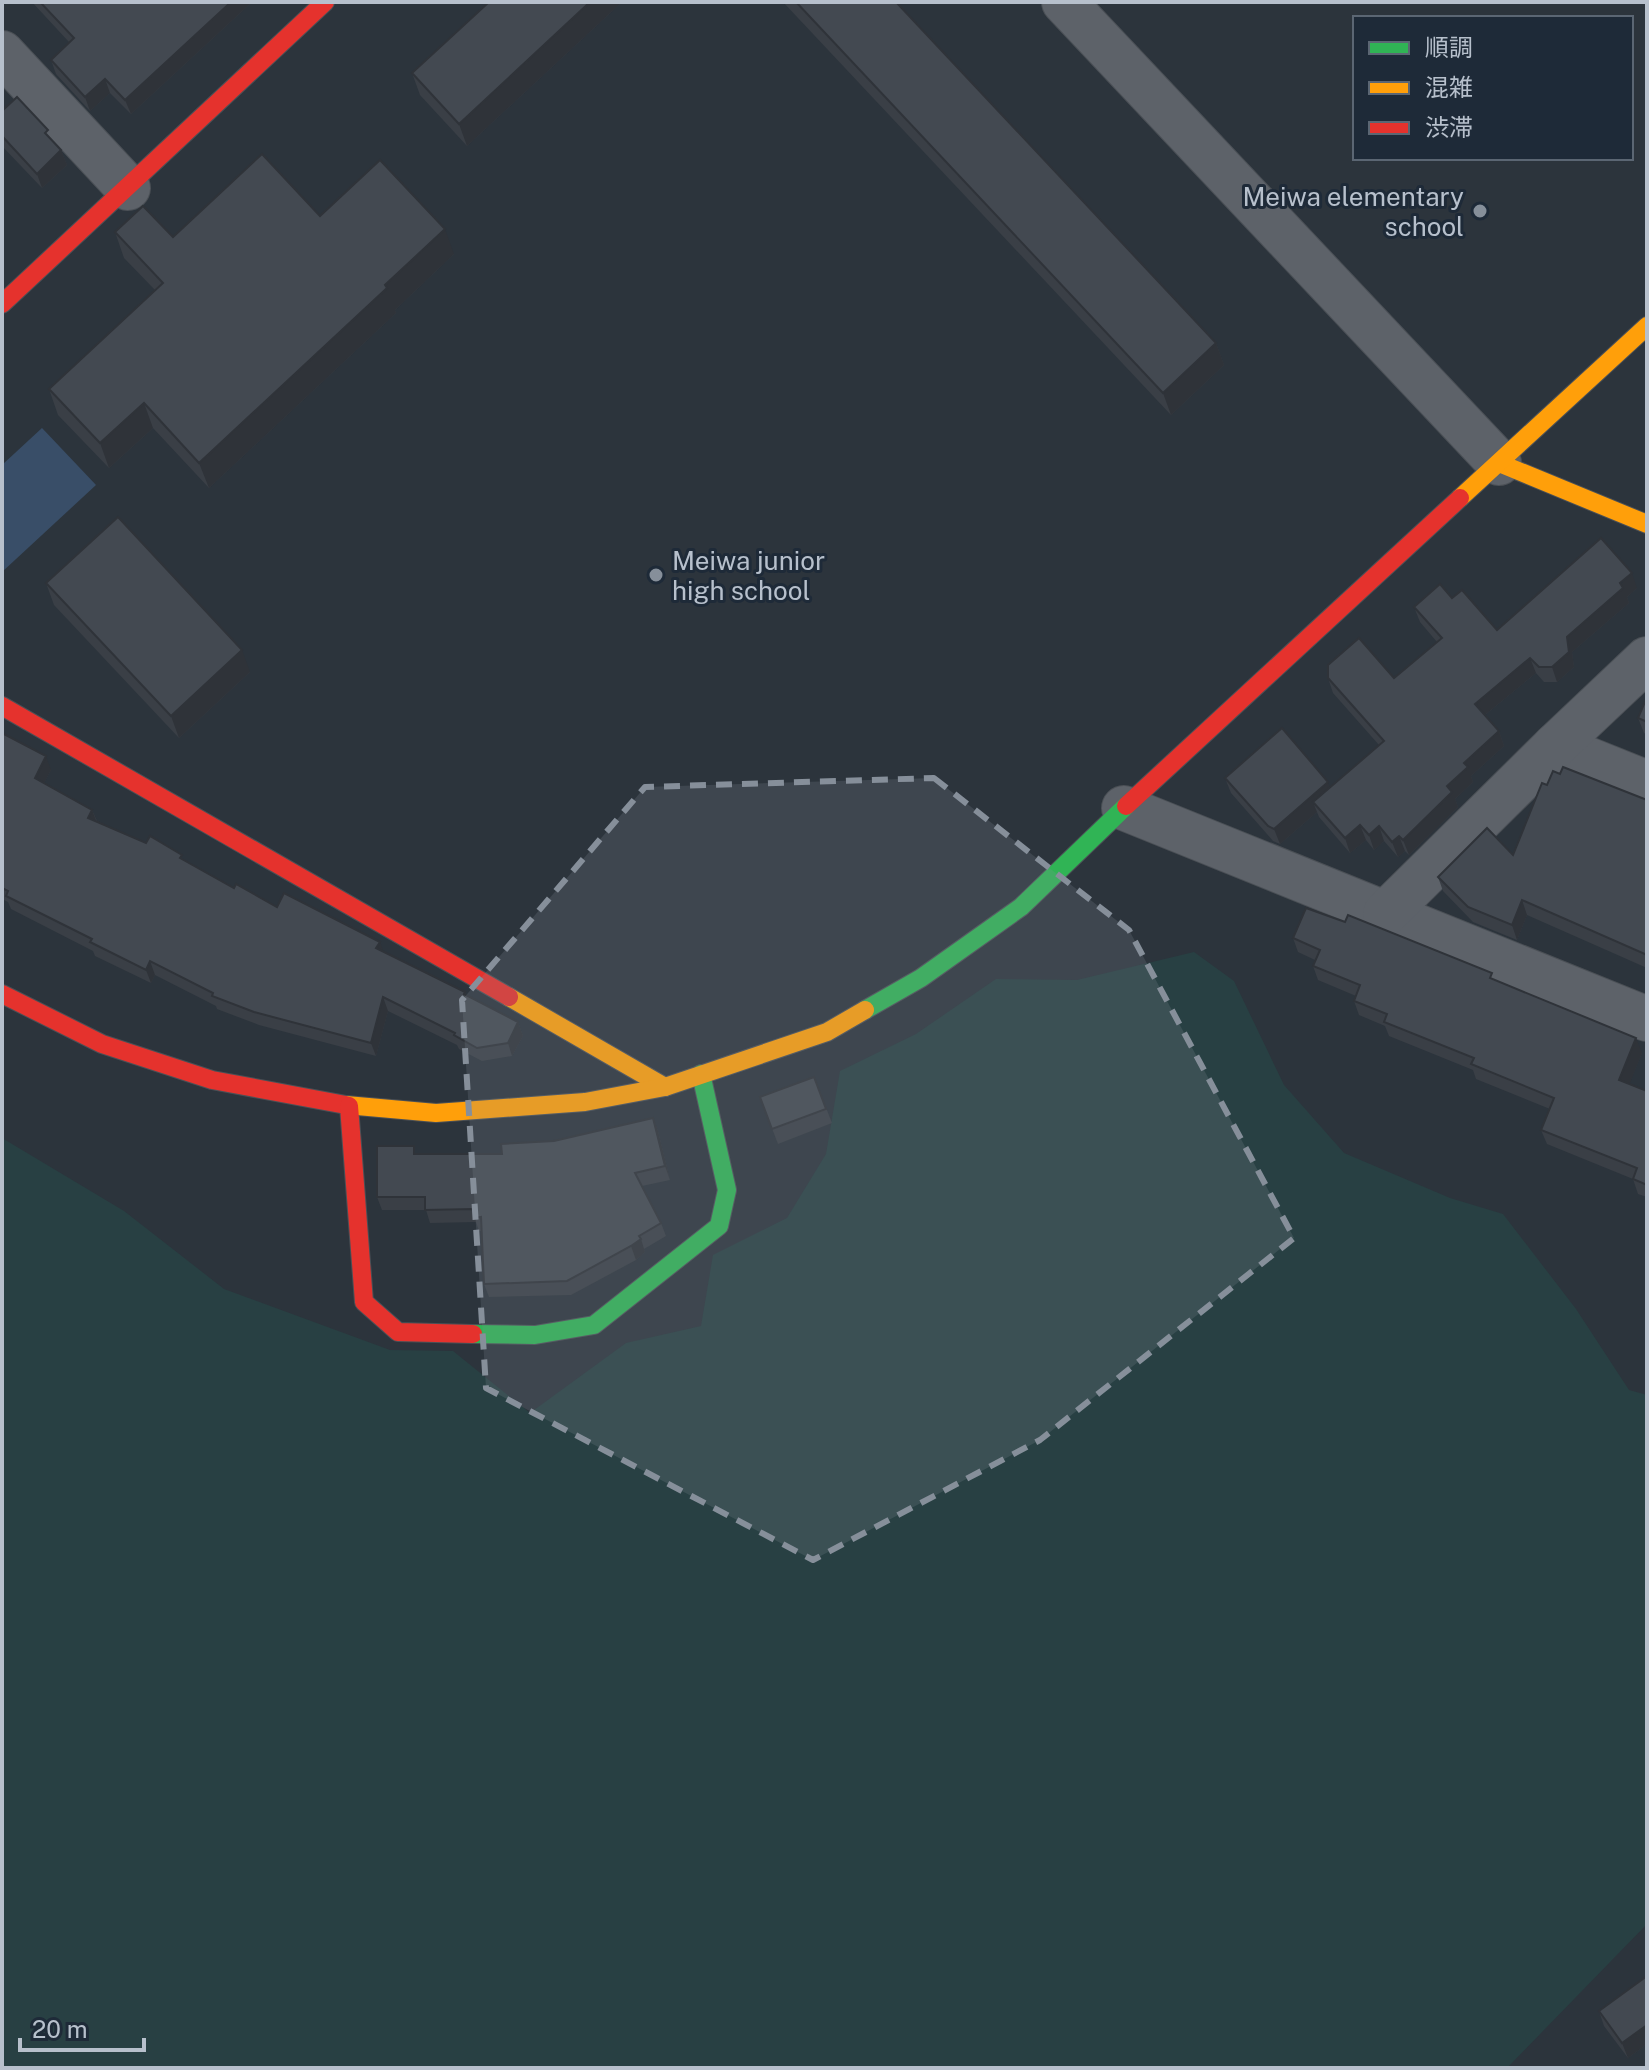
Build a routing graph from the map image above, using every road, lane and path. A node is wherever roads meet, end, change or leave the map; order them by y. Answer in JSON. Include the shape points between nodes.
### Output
{"nodes":[{"id":1,"x":325,"y":2,"type":"edge"},
{"id":2,"x":1064,"y":2,"type":"edge"},
{"id":3,"x":2,"y":53,"type":"edge"},
{"id":4,"x":128,"y":188,"type":"junction"},
{"id":5,"x":2,"y":304,"type":"edge"},
{"id":6,"x":1647,"y":326,"type":"edge"},
{"id":7,"x":1499,"y":463,"type":"junction"},
{"id":8,"x":1647,"y":524,"type":"edge"},
{"id":9,"x":1647,"y":659,"type":"edge"},
{"id":10,"x":2,"y":706,"type":"edge"},
{"id":11,"x":1555,"y":746,"type":"junction"},
{"id":12,"x":1647,"y":783,"type":"edge"},
{"id":13,"x":1124,"y":808,"type":"junction"},
{"id":14,"x":1385,"y":914,"type":"junction"},
{"id":15,"x":2,"y":994,"type":"edge"},
{"id":16,"x":1647,"y":1019,"type":"edge"},
{"id":17,"x":701,"y":1074,"type":"junction"},
{"id":18,"x":665,"y":1087,"type":"junction"},
{"id":19,"x":349,"y":1106,"type":"junction"}],
"edges":[{"from":1,"to":4,"type":"street"},
{"from":2,"to":7,"type":"street"},
{"from":3,"to":4,"type":"street"},
{"from":4,"to":5,"type":"street"},
{"from":6,"to":7,"type":"street"},
{"from":7,"to":8,"type":"street"},
{"from":7,"to":13,"type":"street"},
{"from":9,"to":11,"type":"street"},
{"from":10,"to":18,"type":"street"},
{"from":11,"to":12,"type":"street"},
{"from":11,"to":14,"type":"street"},
{"from":13,"to":14,"type":"street"},
{"from":13,"to":17,"type":"street","via":[[1021,907],[921,978],[827,1032]]},
{"from":14,"to":16,"type":"street"},
{"from":15,"to":19,"type":"street","via":[[102,1044],[212,1080]]},
{"from":17,"to":18,"type":"street"},
{"from":17,"to":19,"type":"street","via":[[727,1190],[719,1226],[594,1325],[535,1335],[398,1332],[364,1302]]},
{"from":18,"to":19,"type":"street","via":[[585,1102],[436,1113]]}]}
